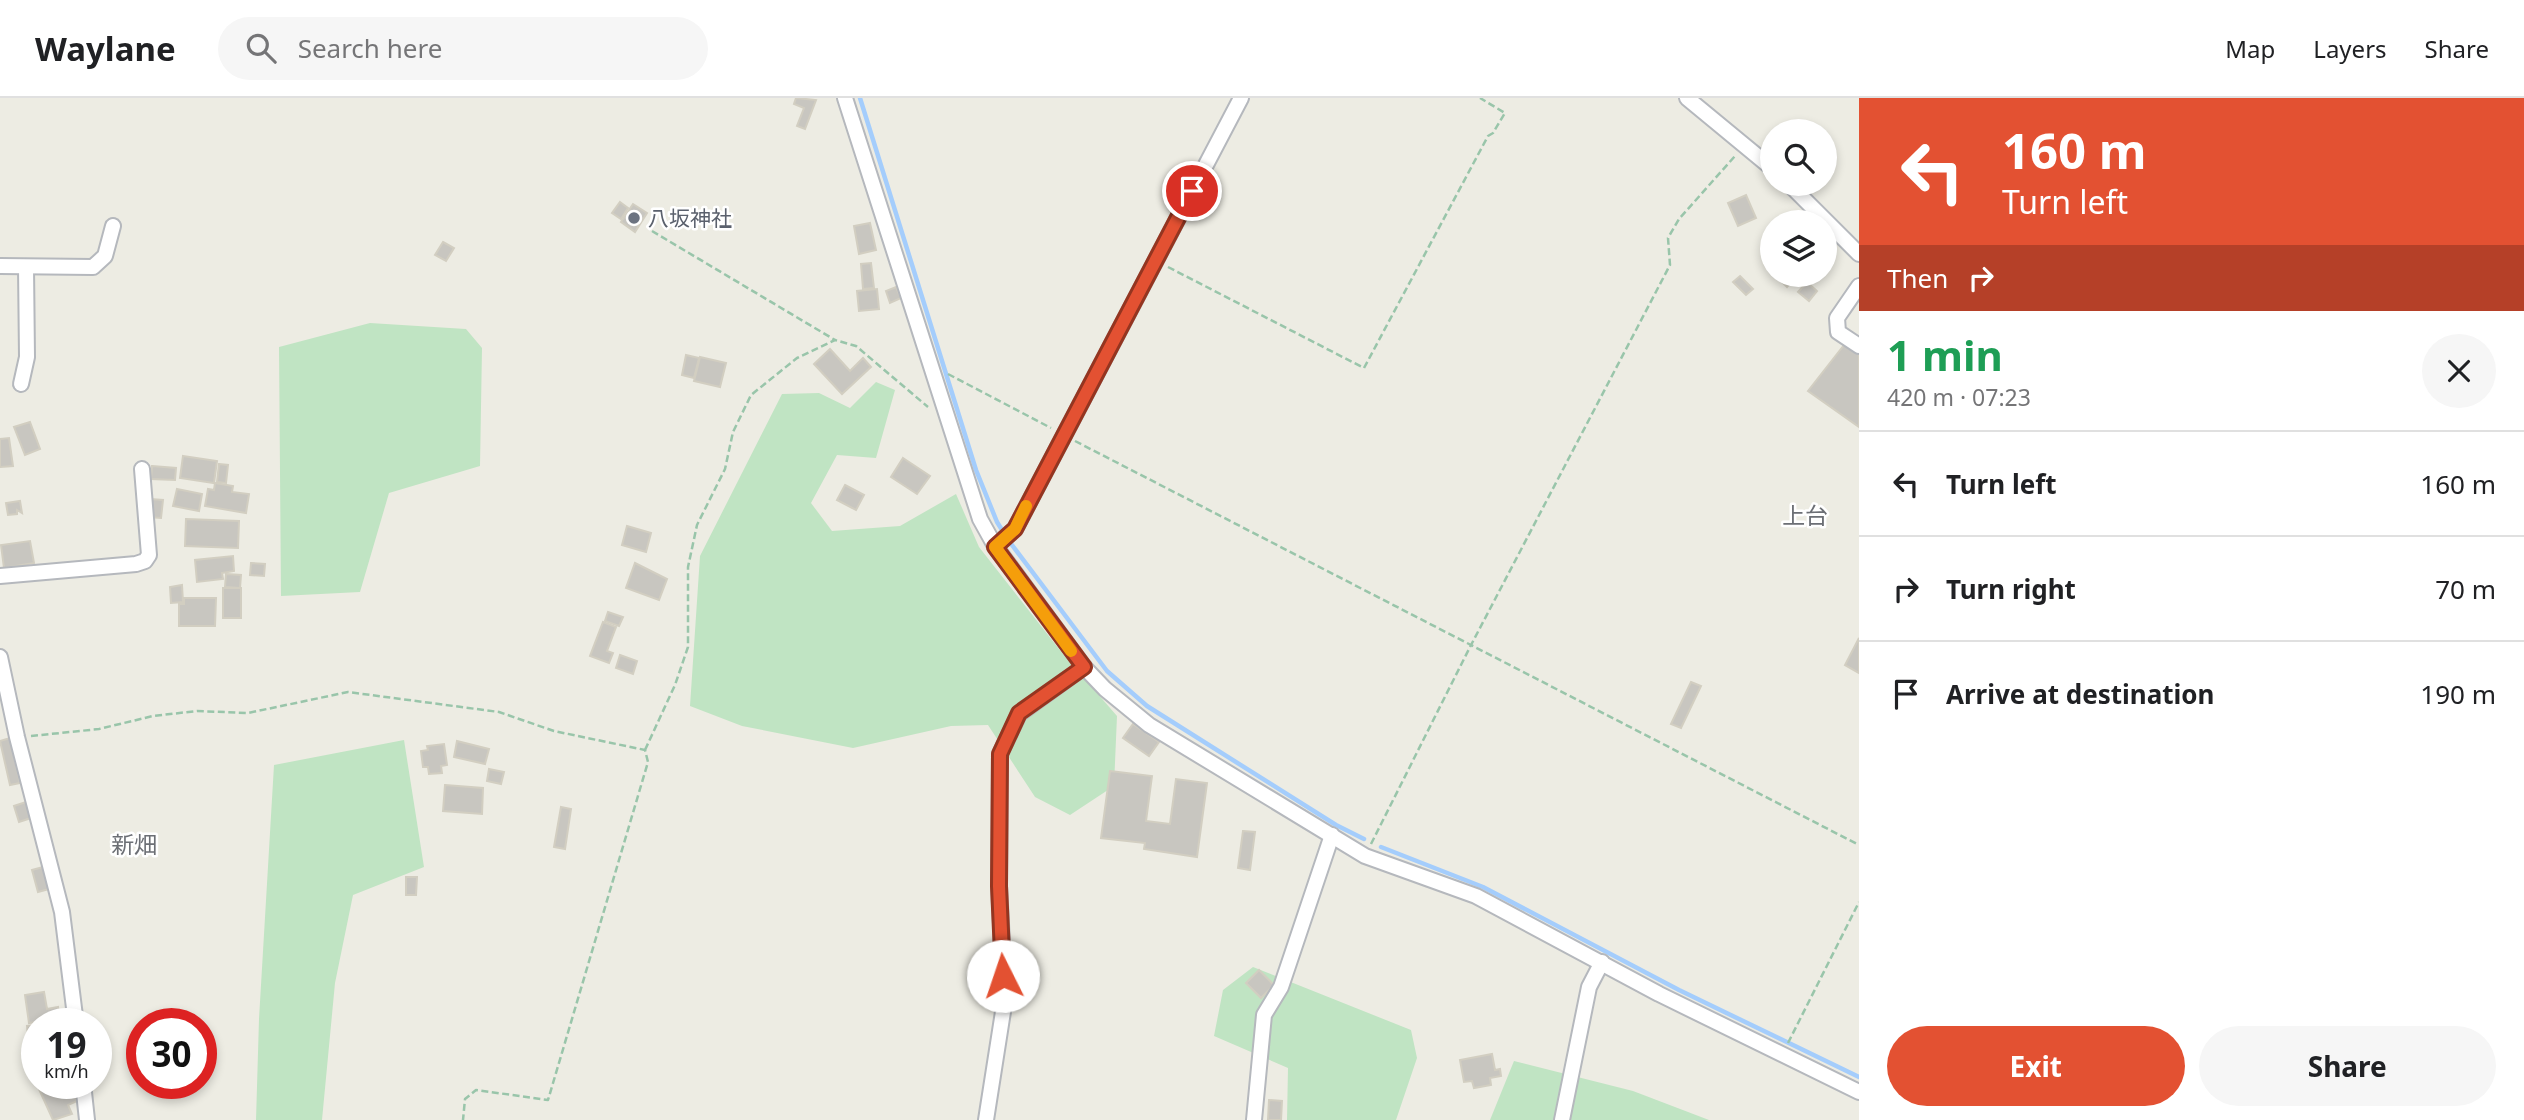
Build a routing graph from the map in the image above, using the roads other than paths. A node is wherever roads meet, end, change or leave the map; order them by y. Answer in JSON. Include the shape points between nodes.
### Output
{"nodes":[{"id":1,"x":845,"y":98,"type":"edge"},
{"id":2,"x":1241,"y":98,"type":"edge"},
{"id":3,"x":1687,"y":98,"type":"edge"},
{"id":4,"x":1760,"y":157,"type":"edge"},
{"id":5,"x":1801,"y":196,"type":"edge"},
{"id":6,"x":113,"y":226,"type":"dead end"},
{"id":7,"x":1859,"y":254,"type":"edge"},
{"id":8,"x":0,"y":266,"type":"edge"},
{"id":9,"x":26,"y":267,"type":"junction"},
{"id":10,"x":1859,"y":286,"type":"edge"},
{"id":11,"x":1859,"y":346,"type":"edge"},
{"id":12,"x":20,"y":384,"type":"dead end"},
{"id":13,"x":142,"y":469,"type":"dead end"},
{"id":14,"x":1002,"y":540,"type":"junction"},
{"id":15,"x":0,"y":576,"type":"edge"},
{"id":16,"x":0,"y":657,"type":"edge"},
{"id":17,"x":1084,"y":667,"type":"junction"},
{"id":18,"x":1332,"y":835,"type":"junction"},
{"id":19,"x":1602,"y":962,"type":"junction"},
{"id":20,"x":74,"y":1008,"type":"edge"},
{"id":21,"x":1859,"y":1092,"type":"edge"},
{"id":22,"x":85,"y":1099,"type":"edge"},
{"id":23,"x":87,"y":1120,"type":"edge"},
{"id":24,"x":986,"y":1120,"type":"edge"},
{"id":25,"x":1254,"y":1120,"type":"edge"},
{"id":26,"x":1562,"y":1120,"type":"edge"}],
"edges":[{"from":1,"to":14,"type":"street","via":[[968,489]]},
{"from":2,"to":14,"type":"street","via":[[1063,435]]},
{"from":3,"to":4,"type":"street"},
{"from":5,"to":7,"type":"street"},
{"from":6,"to":9,"type":"street","via":[[105,256],[93,267]]},
{"from":8,"to":9,"type":"street"},
{"from":9,"to":12,"type":"street","via":[[27,358]]},
{"from":10,"to":11,"type":"street","via":[[1837,317],[1838,331]]},
{"from":13,"to":15,"type":"street","via":[[149,555],[145,561]]},
{"from":14,"to":17,"type":"street"},
{"from":16,"to":20,"type":"street","via":[[62,912]]},
{"from":17,"to":18,"type":"street","via":[[1149,725]]},
{"from":17,"to":24,"type":"street","via":[[1019,713],[1000,754],[999,886],[1005,999]]},
{"from":18,"to":19,"type":"street","via":[[1365,856],[1476,896]]},
{"from":18,"to":25,"type":"street","via":[[1281,987],[1264,1015]]},
{"from":19,"to":21,"type":"street"},
{"from":19,"to":26,"type":"street","via":[[1589,987]]},
{"from":22,"to":23,"type":"street"}]}
